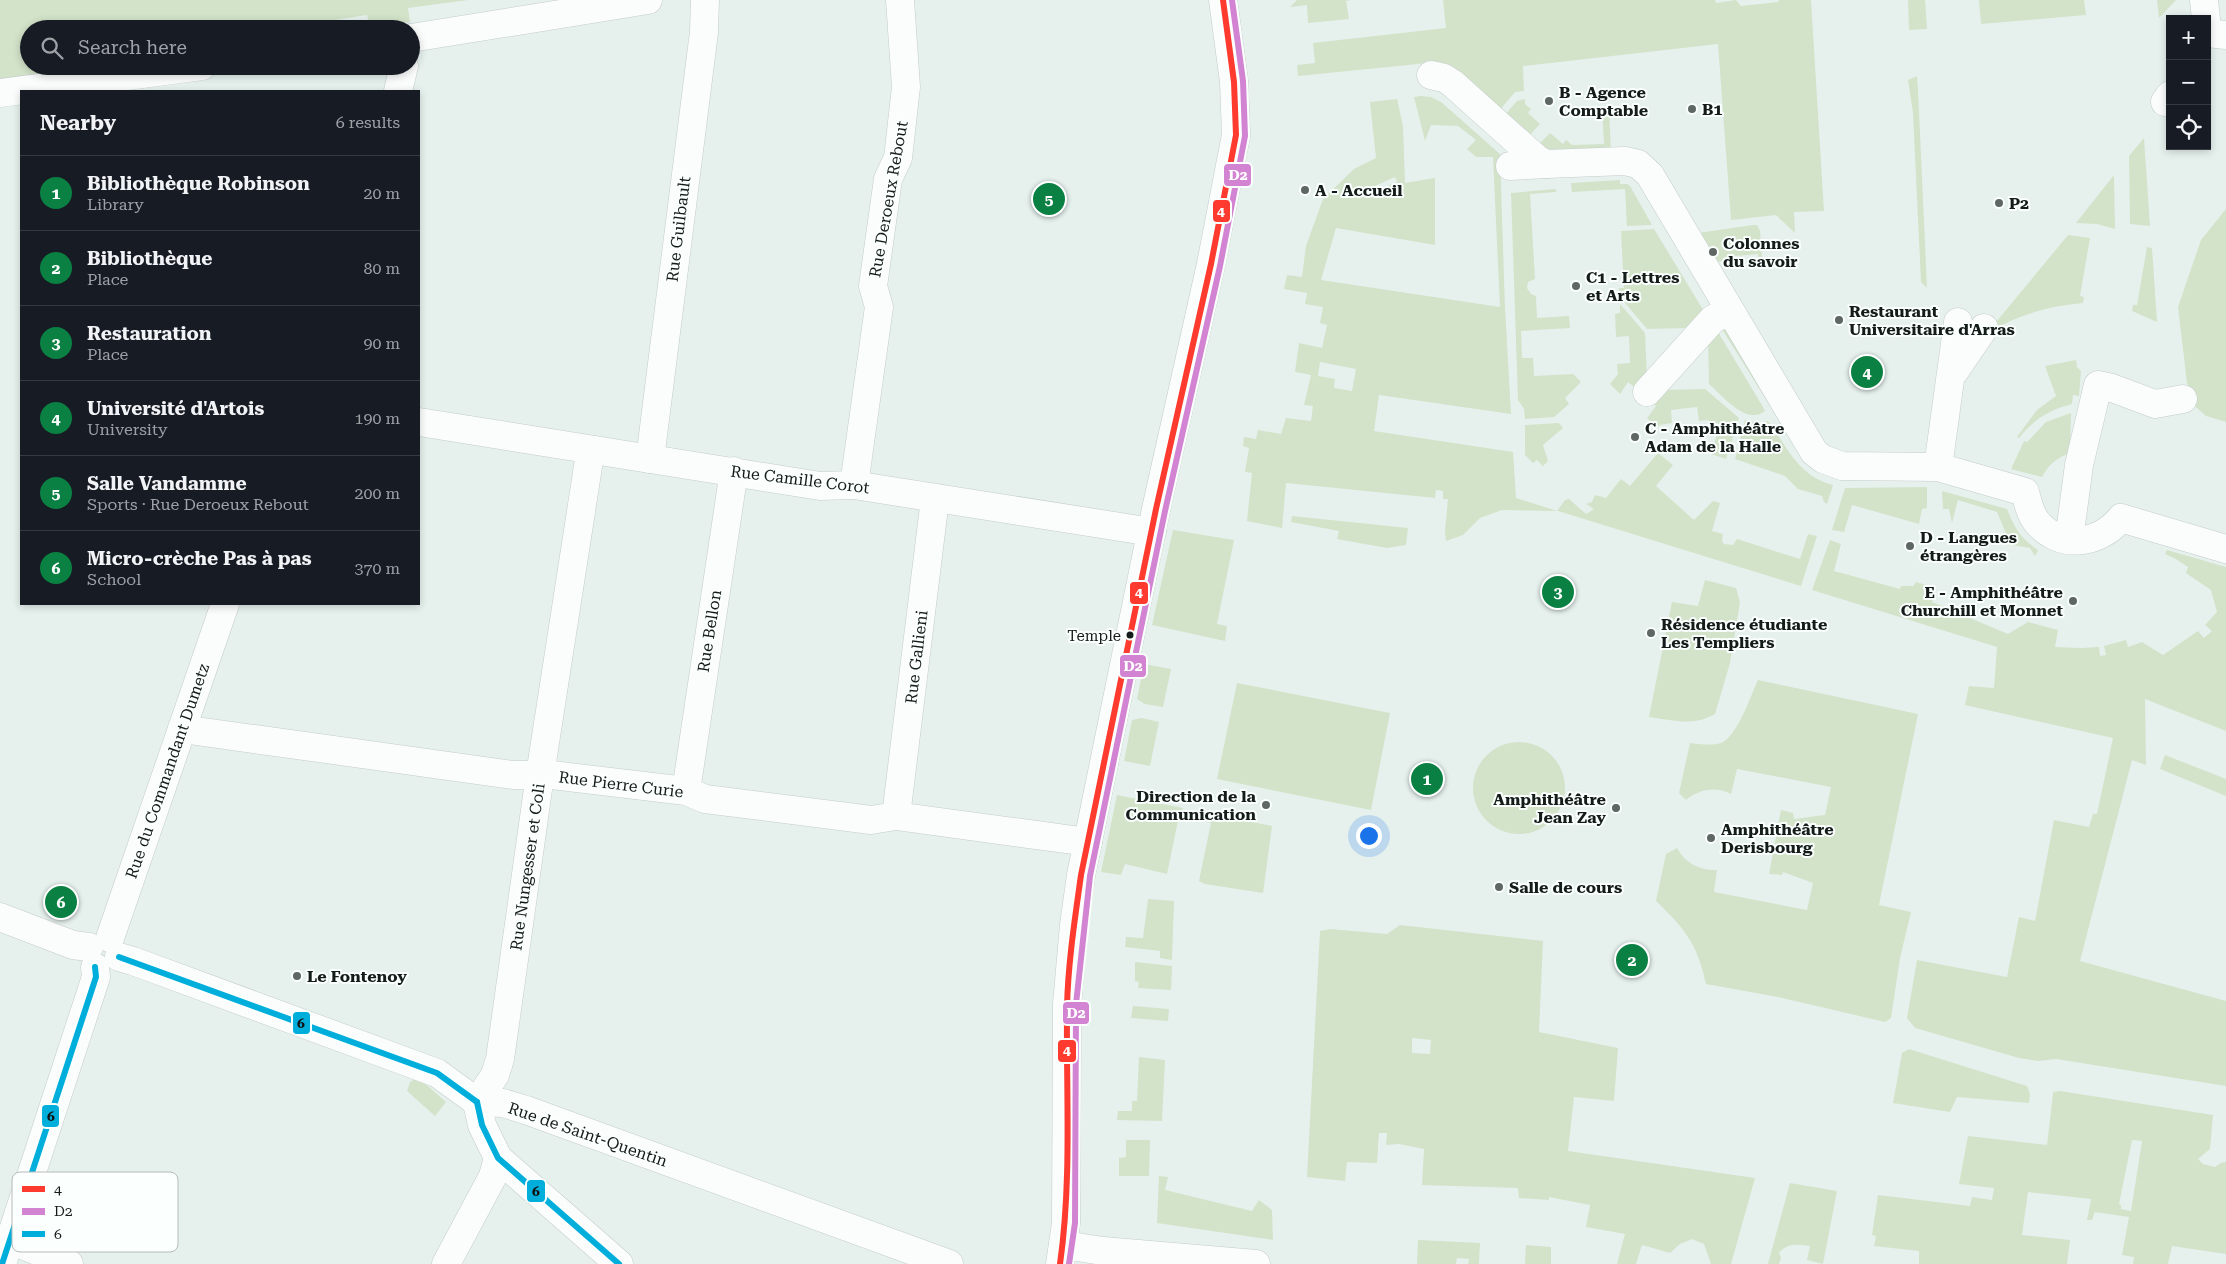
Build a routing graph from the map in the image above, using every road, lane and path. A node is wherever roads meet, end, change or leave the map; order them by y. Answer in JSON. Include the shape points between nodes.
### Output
{"nodes":[{"id":1,"x":648,"y":0,"type":"edge"},
{"id":2,"x":705,"y":0,"type":"edge"},
{"id":3,"x":900,"y":0,"type":"edge"},
{"id":4,"x":1223,"y":0,"type":"edge"},
{"id":5,"x":2204,"y":0,"type":"edge"},
{"id":6,"x":2208,"y":15,"type":"edge"},
{"id":7,"x":420,"y":37,"type":"edge"},
{"id":8,"x":135,"y":75,"type":"edge"},
{"id":9,"x":402,"y":75,"type":"edge"},
{"id":10,"x":1431,"y":76,"type":"dead end"},
{"id":11,"x":20,"y":90,"type":"edge"},
{"id":12,"x":22,"y":90,"type":"edge"},
{"id":13,"x":398,"y":90,"type":"edge"},
{"id":14,"x":0,"y":93,"type":"edge"},
{"id":15,"x":1546,"y":164,"type":"junction"},
{"id":16,"x":1510,"y":166,"type":"dead end"},
{"id":17,"x":1730,"y":311,"type":"junction"},
{"id":18,"x":1971,"y":325,"type":"dead end"},
{"id":19,"x":1647,"y":392,"type":"dead end"},
{"id":20,"x":2183,"y":399,"type":"dead end"},
{"id":21,"x":420,"y":422,"type":"edge"},
{"id":22,"x":593,"y":450,"type":"junction"},
{"id":23,"x":650,"y":458,"type":"junction"},
{"id":24,"x":1938,"y":467,"type":"junction"},
{"id":25,"x":734,"y":471,"type":"junction"},
{"id":26,"x":854,"y":485,"type":"junction"},
{"id":27,"x":935,"y":499,"type":"junction"},
{"id":28,"x":1152,"y":532,"type":"junction"},
{"id":29,"x":2069,"y":540,"type":"junction"},
{"id":30,"x":2226,"y":549,"type":"edge"},
{"id":31,"x":225,"y":605,"type":"edge"},
{"id":32,"x":182,"y":729,"type":"junction"},
{"id":33,"x":540,"y":775,"type":"junction"},
{"id":34,"x":686,"y":791,"type":"junction"},
{"id":35,"x":896,"y":816,"type":"junction"},
{"id":36,"x":1088,"y":842,"type":"junction"},
{"id":37,"x":0,"y":917,"type":"edge"},
{"id":38,"x":103,"y":952,"type":"junction"},
{"id":39,"x":477,"y":1102,"type":"junction"},
{"id":40,"x":498,"y":1158,"type":"junction"},
{"id":41,"x":32,"y":1172,"type":"edge"},
{"id":42,"x":12,"y":1234,"type":"edge"},
{"id":43,"x":6,"y":1252,"type":"edge"},
{"id":44,"x":1062,"y":1253,"type":"edge"},
{"id":45,"x":1148,"y":1260,"type":"edge"},
{"id":46,"x":69,"y":1264,"type":"edge"},
{"id":47,"x":446,"y":1264,"type":"edge"},
{"id":48,"x":619,"y":1264,"type":"edge"},
{"id":49,"x":949,"y":1264,"type":"edge"},
{"id":50,"x":1256,"y":1264,"type":"edge"}],
"edges":[{"from":1,"to":7,"type":"street"},
{"from":2,"to":23,"type":"street","name":"Rue Guilbault","via":[[704,32]]},
{"from":3,"to":26,"type":"street","name":"Rue Deroeux Rebout","via":[[906,87],[898,158],[888,179],[873,286],[879,308]]},
{"from":4,"to":28,"type":"street","via":[[1234,82],[1236,135]]},
{"from":5,"to":6,"type":"street"},
{"from":8,"to":12,"type":"street"},
{"from":9,"to":13,"type":"street"},
{"from":10,"to":15,"type":"street","via":[[1452,82]]},
{"from":11,"to":14,"type":"street"},
{"from":15,"to":16,"type":"street"},
{"from":15,"to":17,"type":"street","via":[[1620,161],[1638,164],[1650,175]]},
{"from":17,"to":19,"type":"street","via":[[1713,319]]},
{"from":17,"to":24,"type":"street","via":[[1805,439],[1823,459],[1842,466]]},
{"from":18,"to":24,"type":"street","via":[[1950,377]]},
{"from":20,"to":29,"type":"street","via":[[2155,404],[2098,385],[2079,464]]},
{"from":21,"to":22,"type":"street","name":"Rue Camille Corot"},
{"from":22,"to":23,"type":"street","name":"Rue Camille Corot"},
{"from":22,"to":33,"type":"street","name":"Rue Nungesser et Coli"},
{"from":23,"to":25,"type":"street","name":"Rue Camille Corot"},
{"from":24,"to":29,"type":"street","via":[[2025,492],[2036,521],[2056,536]]},
{"from":25,"to":26,"type":"street","name":"Rue Camille Corot","via":[[820,486]]},
{"from":25,"to":34,"type":"street","name":"Rue Bellon"},
{"from":26,"to":27,"type":"street","name":"Rue Camille Corot"},
{"from":27,"to":28,"type":"street","name":"Rue Camille Corot"},
{"from":27,"to":35,"type":"street","name":"Rue Gallieni"},
{"from":28,"to":36,"type":"street"},
{"from":29,"to":30,"type":"street","via":[[2095,538],[2121,518]]},
{"from":31,"to":32,"type":"street","name":"Rue du Commandant Dumetz"},
{"from":32,"to":33,"type":"street","name":"Rue Pierre Curie","via":[[513,775]]},
{"from":32,"to":38,"type":"street","name":"Rue du Commandant Dumetz"},
{"from":33,"to":34,"type":"street","name":"Rue Pierre Curie"},
{"from":33,"to":39,"type":"street","name":"Rue Nungesser et Coli","via":[[500,1059]]},
{"from":34,"to":35,"type":"street","name":"Rue Pierre Curie","via":[[705,799],[862,819]]},
{"from":35,"to":36,"type":"street","name":"Rue Pierre Curie"},
{"from":36,"to":44,"type":"street","via":[[1074,925],[1067,1004]]},
{"from":37,"to":38,"type":"street","via":[[80,947]]},
{"from":38,"to":39,"type":"street","via":[[437,1073]]},
{"from":38,"to":41,"type":"street","name":"Rue du Commandant Dumetz"},
{"from":39,"to":40,"type":"street","via":[[482,1125]]},
{"from":39,"to":49,"type":"street","name":"Rue de Saint-Quentin","via":[[504,1103],[554,1119]]},
{"from":40,"to":47,"type":"street","via":[[493,1176]]},
{"from":40,"to":48,"type":"street"},
{"from":42,"to":43,"type":"street","name":"Rue du Commandant Dumetz"},
{"from":43,"to":46,"type":"street"},
{"from":44,"to":45,"type":"street","via":[[1103,1251]]},
{"from":45,"to":50,"type":"street","via":[[1224,1260]]}]}
